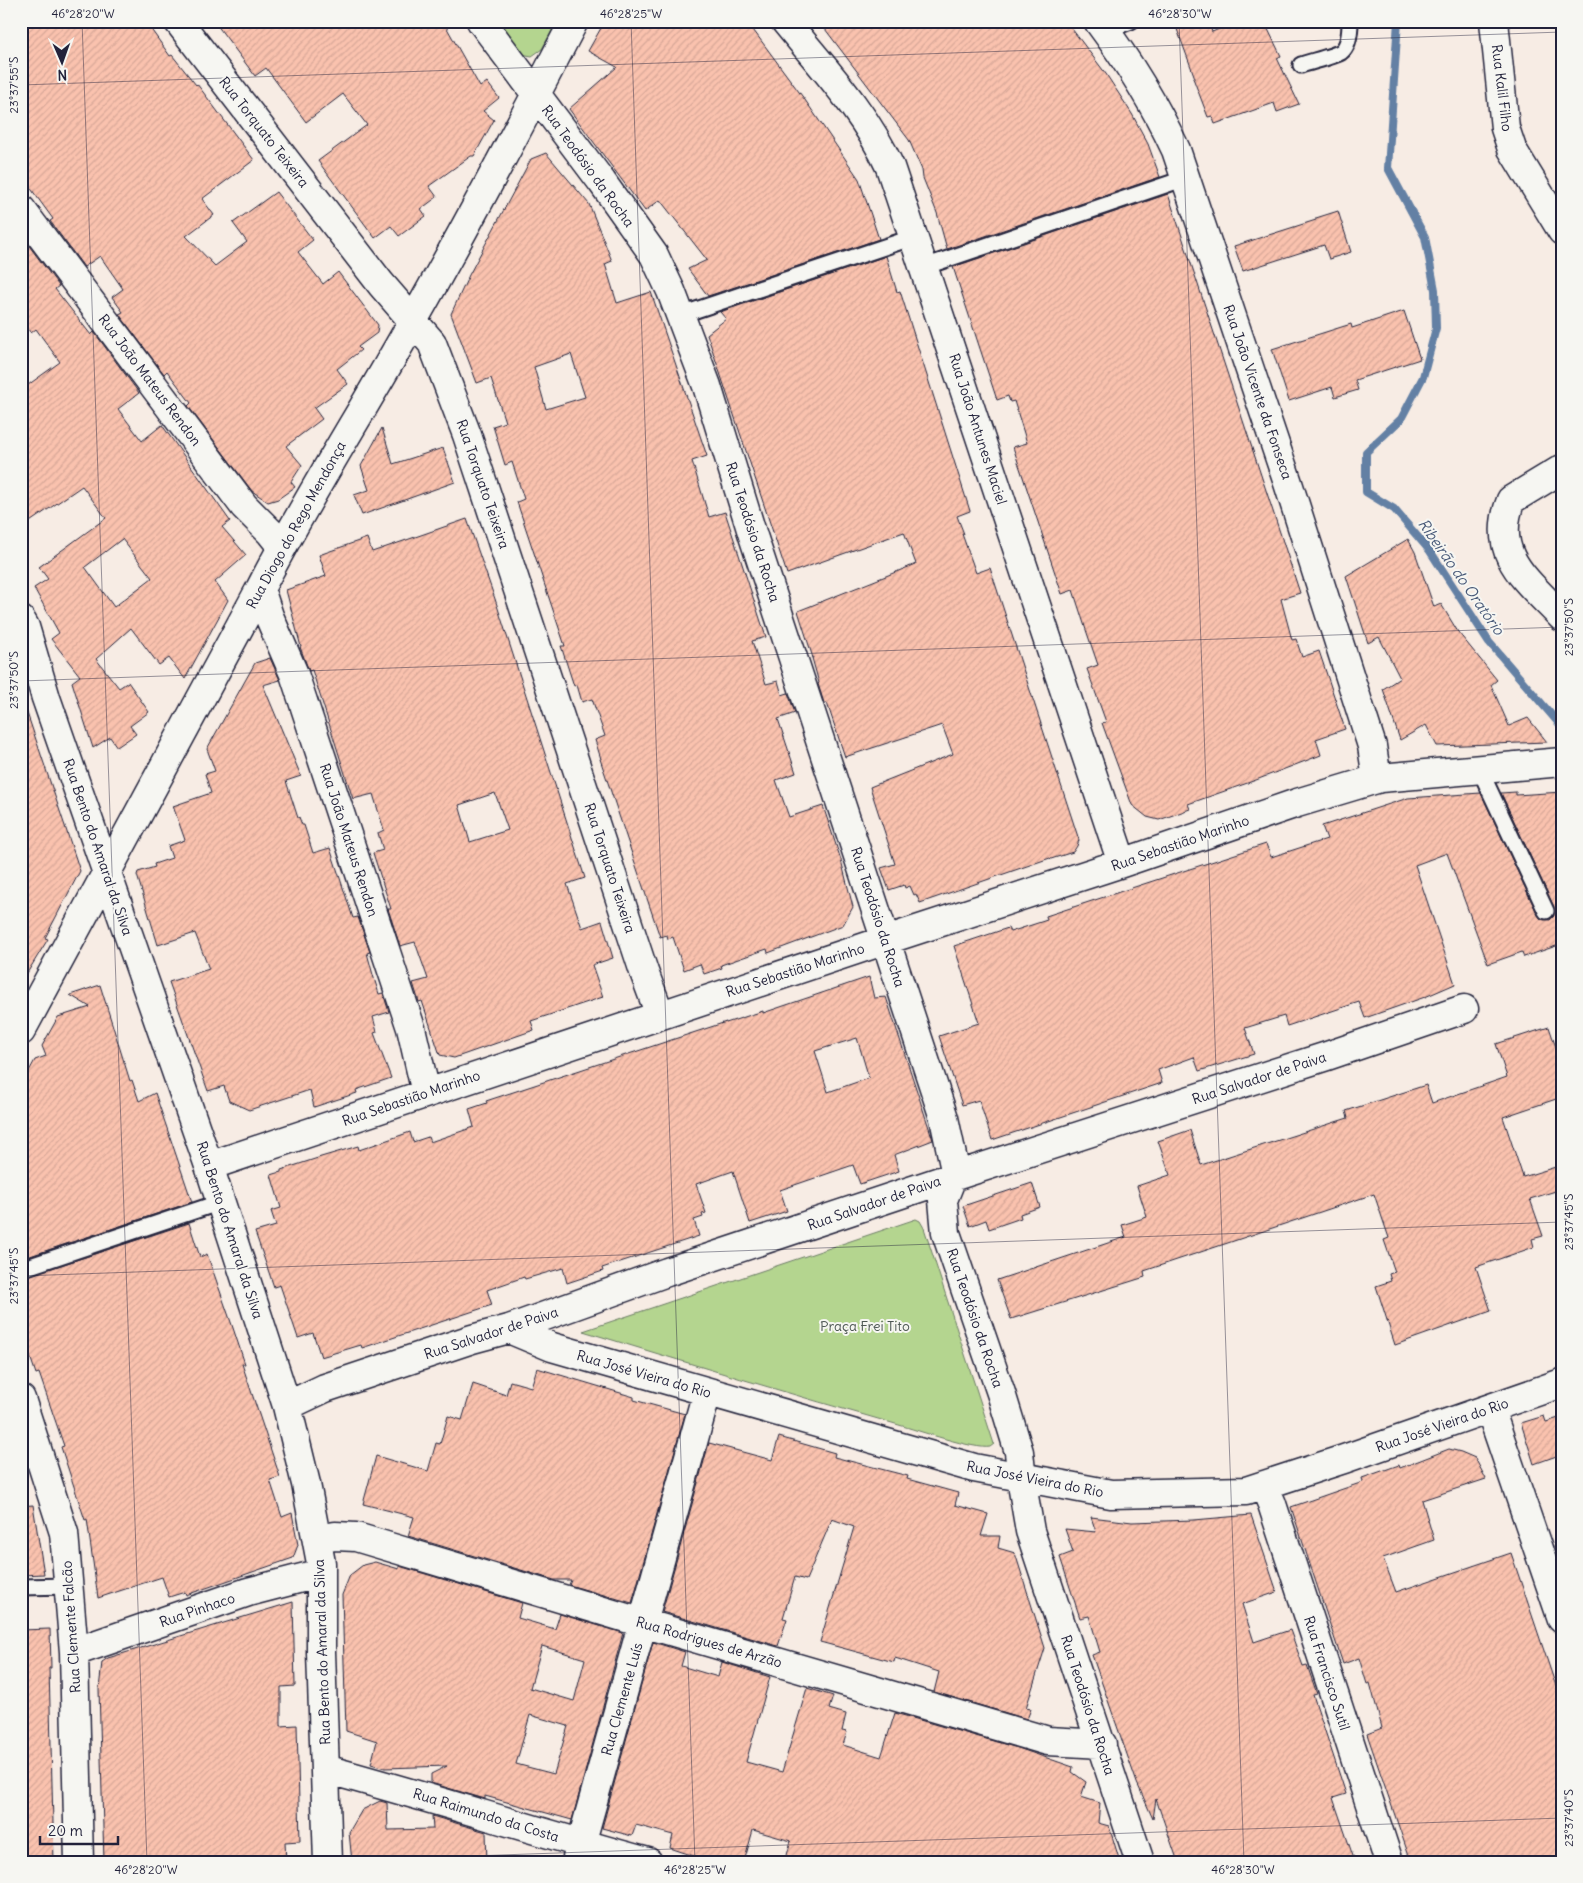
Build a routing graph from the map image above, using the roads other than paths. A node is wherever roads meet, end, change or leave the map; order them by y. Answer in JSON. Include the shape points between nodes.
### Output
{"nodes":[{"id":1,"x":178,"y":21,"type":"edge"},
{"id":2,"x":480,"y":21,"type":"edge"},
{"id":3,"x":574,"y":21,"type":"edge"},
{"id":4,"x":786,"y":21,"type":"edge"},
{"id":5,"x":1131,"y":21,"type":"edge"},
{"id":6,"x":1350,"y":21,"type":"edge"},
{"id":7,"x":1494,"y":21,"type":"edge"},
{"id":8,"x":1102,"y":26,"type":"edge"},
{"id":9,"x":1301,"y":65,"type":"dead end"},
{"id":10,"x":536,"y":95,"type":"junction"},
{"id":11,"x":1186,"y":178,"type":"junction"},
{"id":12,"x":21,"y":209,"type":"edge"},
{"id":13,"x":1562,"y":231,"type":"edge"},
{"id":14,"x":914,"y":237,"type":"junction"},
{"id":15,"x":924,"y":267,"type":"junction"},
{"id":16,"x":681,"y":315,"type":"junction"},
{"id":17,"x":413,"y":321,"type":"junction"},
{"id":18,"x":1562,"y":469,"type":"edge"},
{"id":19,"x":282,"y":547,"type":"junction"},
{"id":20,"x":260,"y":589,"type":"junction"},
{"id":21,"x":1562,"y":616,"type":"edge"},
{"id":22,"x":21,"y":620,"type":"edge"},
{"id":23,"x":1562,"y":762,"type":"edge"},
{"id":24,"x":1480,"y":770,"type":"junction"},
{"id":25,"x":1377,"y":779,"type":"junction"},
{"id":26,"x":1122,"y":863,"type":"junction"},
{"id":27,"x":107,"y":871,"type":"junction"},
{"id":28,"x":1546,"y":911,"type":"dead end"},
{"id":29,"x":886,"y":940,"type":"junction"},
{"id":30,"x":1464,"y":1010,"type":"dead end"},
{"id":31,"x":660,"y":1015,"type":"junction"},
{"id":32,"x":21,"y":1031,"type":"edge"},
{"id":33,"x":426,"y":1093,"type":"junction"},
{"id":34,"x":209,"y":1166,"type":"junction"},
{"id":35,"x":952,"y":1177,"type":"junction"},
{"id":36,"x":221,"y":1202,"type":"junction"},
{"id":37,"x":21,"y":1269,"type":"edge"},
{"id":38,"x":509,"y":1329,"type":"junction"},
{"id":39,"x":1562,"y":1383,"type":"edge"},
{"id":40,"x":707,"y":1392,"type":"junction"},
{"id":41,"x":21,"y":1399,"type":"edge"},
{"id":42,"x":287,"y":1406,"type":"junction"},
{"id":43,"x":1490,"y":1408,"type":"junction"},
{"id":44,"x":1022,"y":1477,"type":"junction"},
{"id":45,"x":1264,"y":1485,"type":"junction"},
{"id":46,"x":317,"y":1539,"type":"junction"},
{"id":47,"x":321,"y":1573,"type":"junction"},
{"id":48,"x":68,"y":1586,"type":"junction"},
{"id":49,"x":21,"y":1587,"type":"edge"},
{"id":50,"x":1562,"y":1619,"type":"edge"},
{"id":51,"x":643,"y":1623,"type":"junction"},
{"id":52,"x":74,"y":1652,"type":"junction"},
{"id":53,"x":1102,"y":1744,"type":"junction"},
{"id":54,"x":325,"y":1769,"type":"junction"},
{"id":55,"x":579,"y":1853,"type":"edge"},
{"id":56,"x":79,"y":1862,"type":"edge"},
{"id":57,"x":328,"y":1862,"type":"edge"},
{"id":58,"x":648,"y":1862,"type":"edge"},
{"id":59,"x":1140,"y":1862,"type":"edge"},
{"id":60,"x":1389,"y":1862,"type":"edge"}],
"edges":[{"from":1,"to":17,"type":"street","name":"Rua Torquato Teixeira","via":[[380,284]]},
{"from":2,"to":10,"type":"street","name":"Rua Teodósio da Rocha"},
{"from":3,"to":10,"type":"street","name":"Rua Diogo do Rego Mendonça"},
{"from":4,"to":14,"type":"street","name":"Rua João Antunes Maciel","via":[[860,114],[880,145]]},
{"from":5,"to":8,"type":"lane"},
{"from":6,"to":9,"type":"lane","via":[[1347,43],[1340,52]]},
{"from":7,"to":13,"type":"street","name":"Rua Kalil Filho","via":[[1505,128],[1512,149]]},
{"from":8,"to":11,"type":"street","name":"Rua João Vicente da Fonseca","via":[[1121,51],[1164,124]]},
{"from":10,"to":16,"type":"street","name":"Rua Teodósio da Rocha","via":[[654,256]]},
{"from":10,"to":17,"type":"street","name":"Rua Diogo do Rego Mendonça"},
{"from":11,"to":15,"type":"lane"},
{"from":11,"to":25,"type":"street","name":"Rua João Vicente da Fonseca","via":[[1372,746]]},
{"from":12,"to":19,"type":"street","name":"Rua João Mateus Rendon","via":[[244,506]]},
{"from":14,"to":15,"type":"street","name":"Rua João Antunes Maciel"},
{"from":14,"to":16,"type":"lane"},
{"from":15,"to":26,"type":"street","name":"Rua João Antunes Maciel"},
{"from":16,"to":29,"type":"street","name":"Rua Teodósio da Rocha","via":[[707,386]]},
{"from":17,"to":19,"type":"street","name":"Rua Diogo do Rego Mendonça"},
{"from":17,"to":31,"type":"street","name":"Rua Torquato Teixeira","via":[[432,342],[467,435]]},
{"from":18,"to":21,"type":"street","via":[[1511,500],[1504,533],[1515,567]]},
{"from":19,"to":20,"type":"street","name":"Rua Diogo do Rego Mendonça"},
{"from":20,"to":27,"type":"street","name":"Rua Diogo do Rego Mendonça"},
{"from":20,"to":33,"type":"street","name":"Rua João Mateus Rendon","via":[[294,674],[411,1028]]},
{"from":22,"to":27,"type":"street","name":"Rua Bento do Amaral da Silva"},
{"from":23,"to":24,"type":"street","name":"Rua Sebastião Marinho"},
{"from":24,"to":25,"type":"street","name":"Rua Sebastião Marinho"},
{"from":24,"to":28,"type":"lane"},
{"from":25,"to":26,"type":"street","name":"Rua Sebastião Marinho"},
{"from":26,"to":29,"type":"street","name":"Rua Sebastião Marinho"},
{"from":27,"to":32,"type":"street","name":"Rua Diogo do Rego Mendonça"},
{"from":27,"to":34,"type":"street","name":"Rua Bento do Amaral da Silva"},
{"from":29,"to":31,"type":"street","name":"Rua Sebastião Marinho"},
{"from":29,"to":35,"type":"street","name":"Rua Teodósio da Rocha","via":[[944,1118],[955,1170]]},
{"from":30,"to":35,"type":"street","name":"Rua Salvador de Paiva"},
{"from":31,"to":33,"type":"street","name":"Rua Sebastião Marinho"},
{"from":33,"to":34,"type":"street","name":"Rua Sebastião Marinho"},
{"from":34,"to":36,"type":"street","name":"Rua Bento do Amaral da Silva"},
{"from":35,"to":38,"type":"street","name":"Rua Salvador de Paiva","via":[[667,1272]]},
{"from":35,"to":44,"type":"street","name":"Rua Teodósio da Rocha","via":[[942,1200],[946,1233],[1004,1401],[1019,1452]]},
{"from":36,"to":37,"type":"lane"},
{"from":36,"to":42,"type":"street","name":"Rua Bento do Amaral da Silva"},
{"from":38,"to":40,"type":"street","name":"Rua José Vieira do Rio","via":[[552,1347]]},
{"from":38,"to":42,"type":"street","name":"Rua Salvador de Paiva","via":[[325,1388]]},
{"from":39,"to":43,"type":"street","name":"Rua José Vieira do Rio"},
{"from":40,"to":44,"type":"street","name":"Rua José Vieira do Rio","via":[[974,1468]]},
{"from":40,"to":51,"type":"street","name":"Rua Clemente Luís"},
{"from":41,"to":48,"type":"street","name":"Rua Clemente Falcão","via":[[64,1533]]},
{"from":42,"to":46,"type":"street","name":"Rua Bento do Amaral da Silva"},
{"from":43,"to":45,"type":"street","name":"Rua José Vieira do Rio"},
{"from":43,"to":50,"type":"street"},
{"from":44,"to":45,"type":"street","name":"Rua José Vieira do Rio","via":[[1111,1494],[1246,1491]]},
{"from":44,"to":53,"type":"street","name":"Rua Teodósio da Rocha","via":[[1030,1531]]},
{"from":45,"to":60,"type":"street","name":"Rua Francisco Sutil"},
{"from":46,"to":47,"type":"street","name":"Rua Bento do Amaral da Silva"},
{"from":46,"to":51,"type":"street","name":"Rua Rodrigues de Arzão","via":[[356,1537]]},
{"from":47,"to":52,"type":"street","name":"Rua Pinhaco","via":[[248,1592]]},
{"from":47,"to":54,"type":"street","name":"Rua Bento do Amaral da Silva"},
{"from":48,"to":49,"type":"lane"},
{"from":48,"to":52,"type":"street","name":"Rua Clemente Falcão"},
{"from":51,"to":53,"type":"street","name":"Rua Rodrigues de Arzão","via":[[1048,1741]]},
{"from":51,"to":55,"type":"street","name":"Rua Clemente Luís"},
{"from":52,"to":56,"type":"street","name":"Rua Clemente Falcão"},
{"from":53,"to":59,"type":"street","name":"Rua Teodósio da Rocha"},
{"from":54,"to":55,"type":"street","name":"Rua Raimundo da Costa","via":[[423,1796]]},
{"from":54,"to":57,"type":"street","name":"Rua Bento do Amaral da Silva"},
{"from":55,"to":58,"type":"street","name":"Rua Raimundo da Costa"}]}
